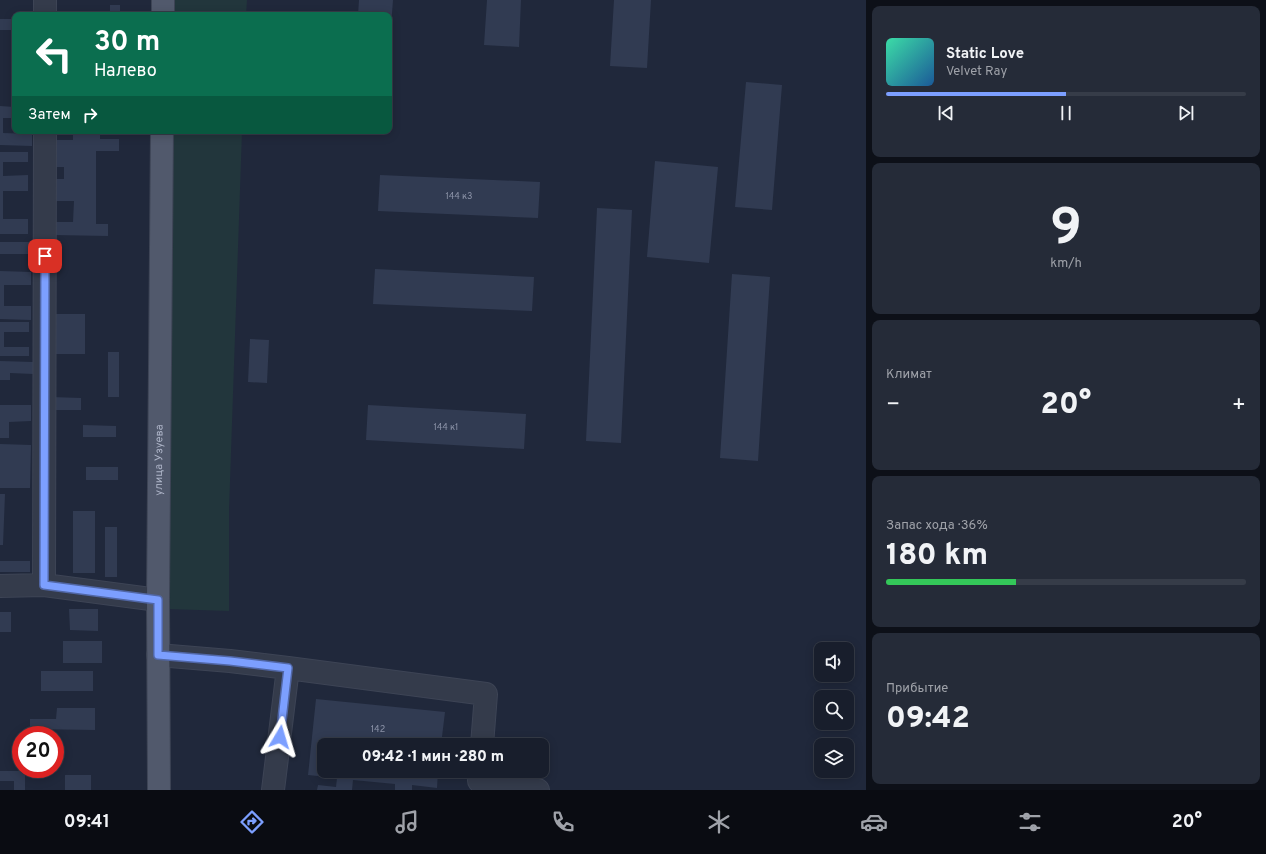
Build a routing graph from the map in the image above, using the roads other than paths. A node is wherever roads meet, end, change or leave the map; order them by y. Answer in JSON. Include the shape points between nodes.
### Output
{"nodes":[{"id":1,"x":46,"y":0,"type":"edge"},
{"id":2,"x":163,"y":0,"type":"edge"},
{"id":3,"x":45,"y":12,"type":"edge"},
{"id":4,"x":163,"y":12,"type":"edge"},
{"id":5,"x":45,"y":134,"type":"edge"},
{"id":6,"x":162,"y":134,"type":"edge"},
{"id":7,"x":44,"y":585,"type":"junction"},
{"id":8,"x":0,"y":586,"type":"edge"},
{"id":9,"x":158,"y":600,"type":"junction"},
{"id":10,"x":158,"y":655,"type":"junction"},
{"id":11,"x":288,"y":668,"type":"junction"},
{"id":12,"x":483,"y":738,"type":"edge"},
{"id":13,"x":479,"y":778,"type":"edge"},
{"id":14,"x":159,"y":790,"type":"edge"},
{"id":15,"x":273,"y":790,"type":"edge"},
{"id":16,"x":538,"y":790,"type":"edge"}],
"edges":[{"from":1,"to":3,"type":"street"},
{"from":2,"to":4,"type":"main road"},
{"from":5,"to":7,"type":"street"},
{"from":6,"to":9,"type":"main road","name":"улица Узуева"},
{"from":7,"to":8,"type":"street"},
{"from":7,"to":9,"type":"street"},
{"from":9,"to":10,"type":"main road","name":"улица Узуева"},
{"from":10,"to":11,"type":"street"},
{"from":10,"to":14,"type":"main road","name":"улица Узуева"},
{"from":11,"to":12,"type":"street","via":[[486,694]]},
{"from":11,"to":15,"type":"street"},
{"from":13,"to":16,"type":"street","via":[[479,781]]}]}
